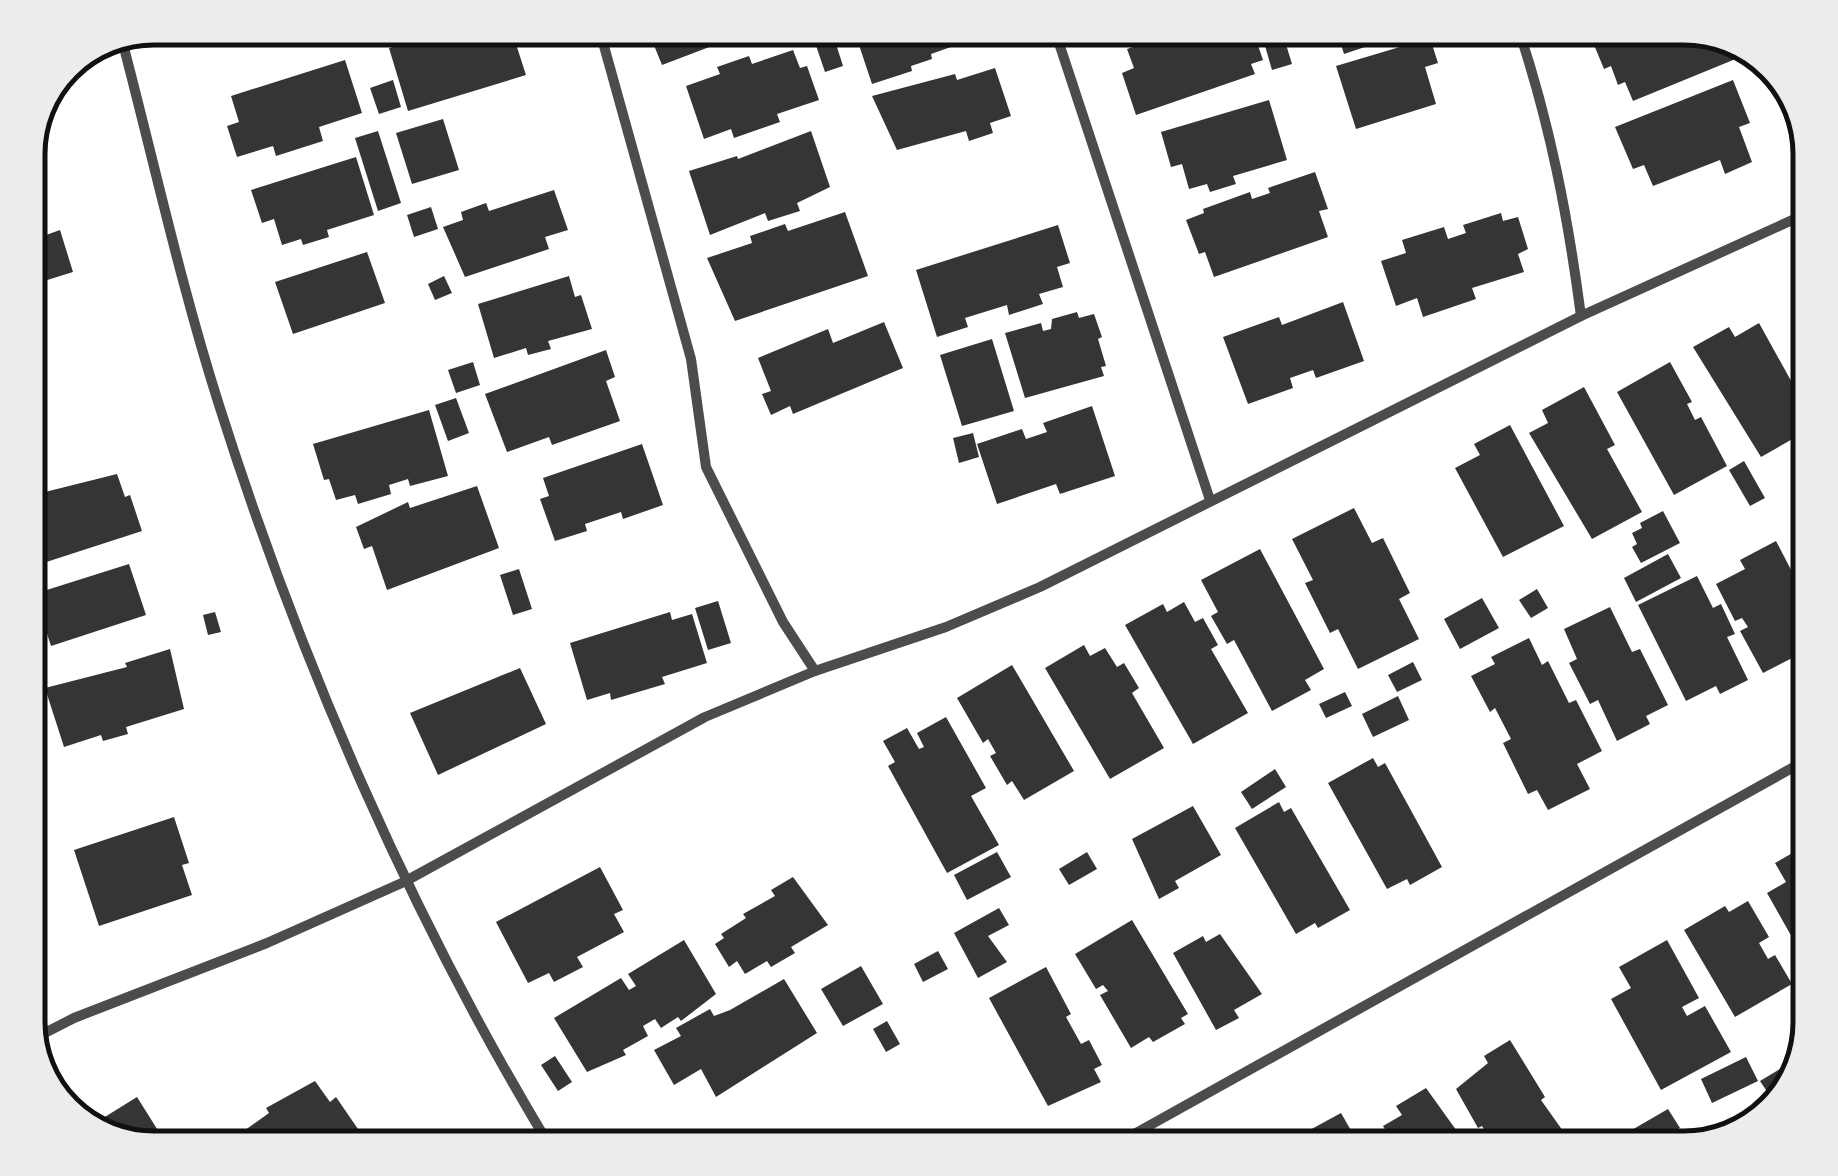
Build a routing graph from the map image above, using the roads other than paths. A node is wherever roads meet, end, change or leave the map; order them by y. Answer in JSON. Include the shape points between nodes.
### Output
{"nodes":[{"id":1,"x":604,"y":45,"type":"edge"},
{"id":2,"x":1060,"y":45,"type":"edge"},
{"id":3,"x":1524,"y":45,"type":"edge"},
{"id":4,"x":124,"y":49,"type":"edge"},
{"id":5,"x":1793,"y":220,"type":"edge"},
{"id":6,"x":1581,"y":316,"type":"junction"},
{"id":7,"x":1210,"y":500,"type":"junction"},
{"id":8,"x":815,"y":672,"type":"junction"},
{"id":9,"x":1793,"y":767,"type":"edge"},
{"id":10,"x":404,"y":882,"type":"junction"},
{"id":11,"x":45,"y":1033,"type":"edge"},
{"id":12,"x":542,"y":1131,"type":"edge"},
{"id":13,"x":1140,"y":1131,"type":"edge"}],
"edges":[{"from":1,"to":8,"type":"street","via":[[692,359],[706,467],[782,622]]},
{"from":2,"to":7,"type":"street"},
{"from":3,"to":6,"type":"street","via":[[1566,204]]},
{"from":4,"to":10,"type":"street","via":[[219,404],[281,579]]},
{"from":5,"to":6,"type":"street"},
{"from":6,"to":7,"type":"street"},
{"from":7,"to":8,"type":"street","via":[[1024,594]]},
{"from":8,"to":10,"type":"street","via":[[688,726]]},
{"from":9,"to":13,"type":"street"},
{"from":10,"to":11,"type":"street"},
{"from":10,"to":12,"type":"street"}]}
